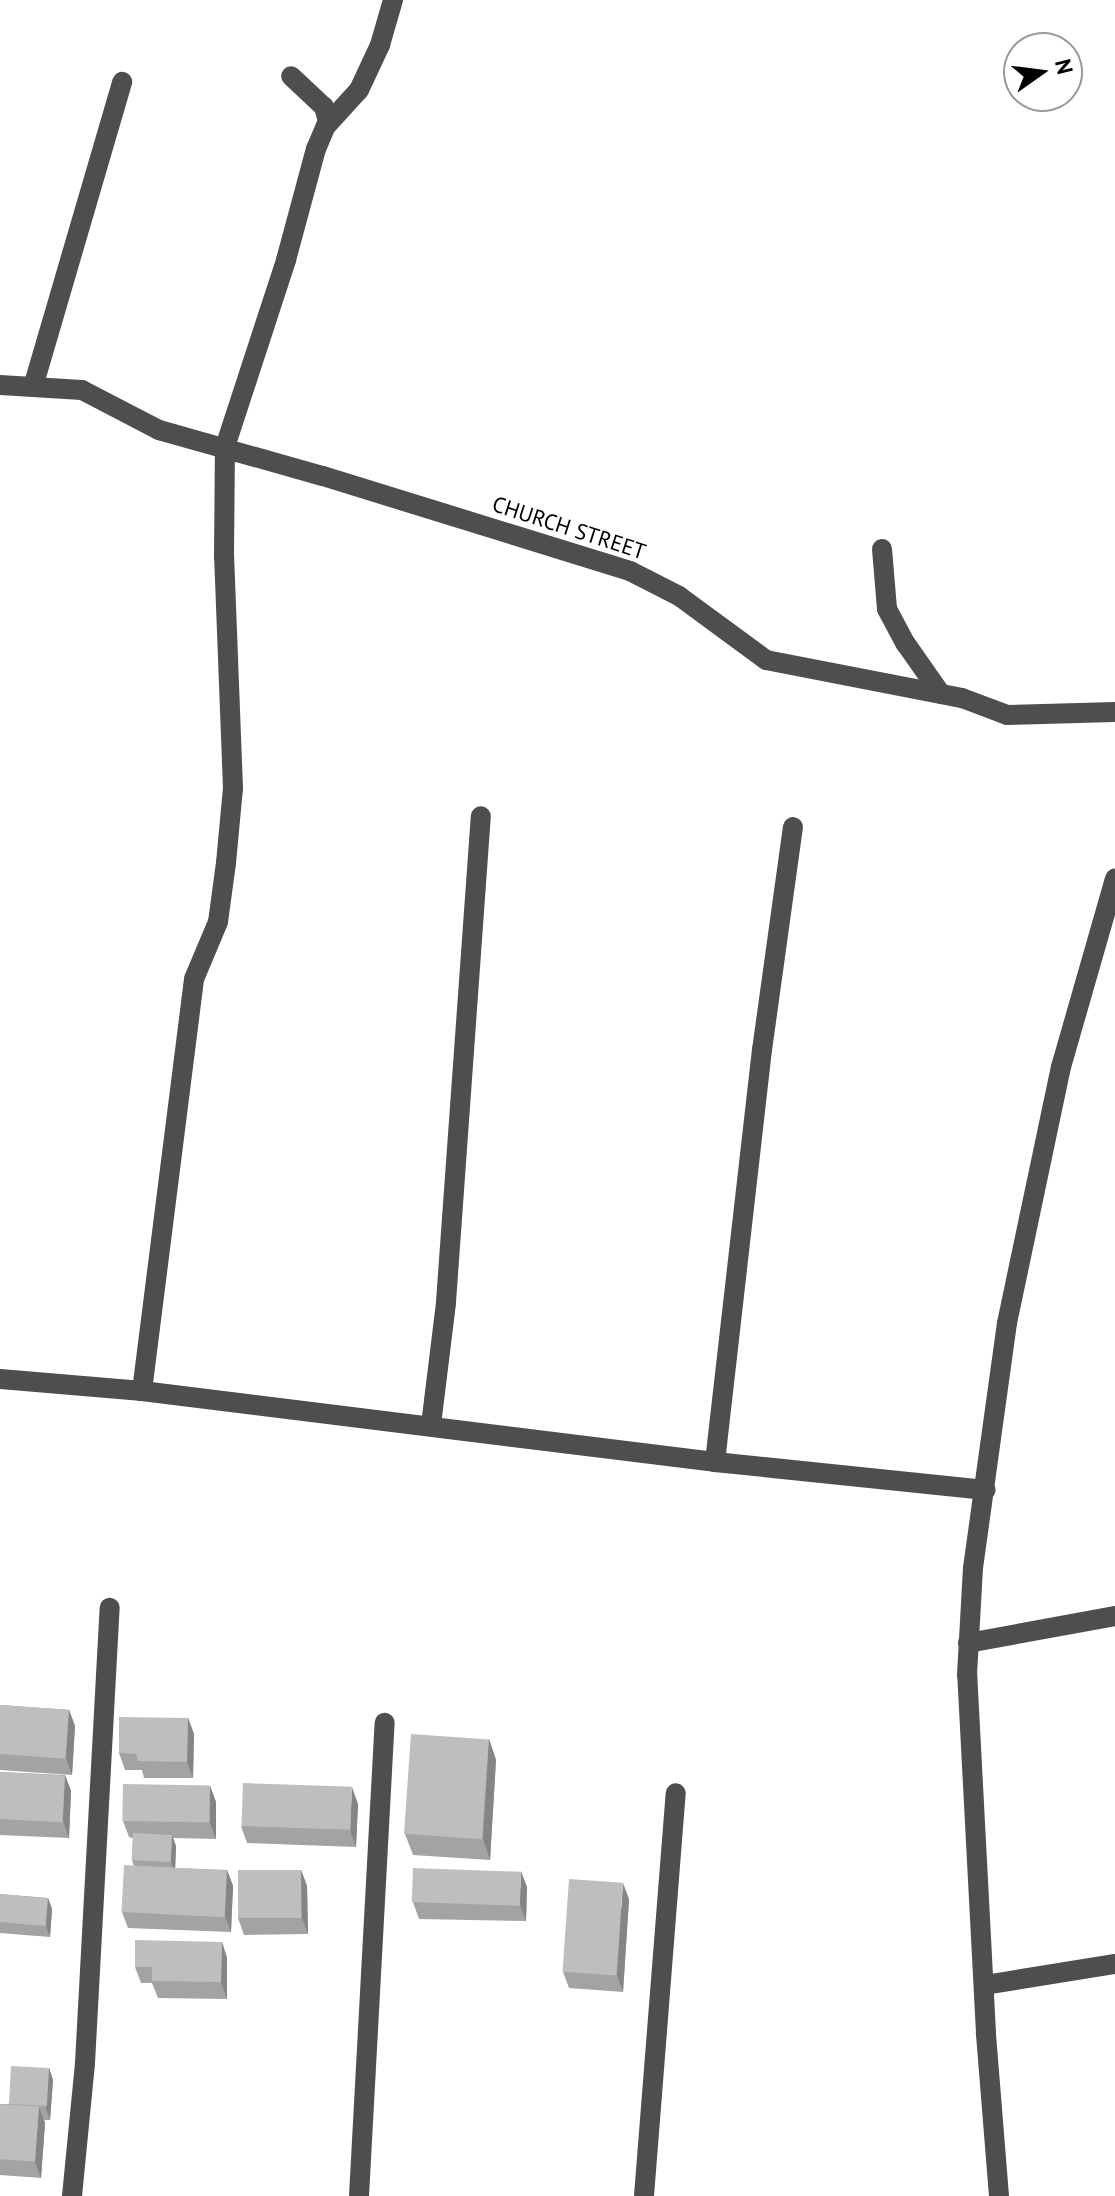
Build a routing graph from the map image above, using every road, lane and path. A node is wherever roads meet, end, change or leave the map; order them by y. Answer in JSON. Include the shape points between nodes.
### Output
{"nodes":[{"id":1,"x":393,"y":0,"type":"edge"},
{"id":2,"x":291,"y":76,"type":"dead end"},
{"id":3,"x":122,"y":82,"type":"dead end"},
{"id":4,"x":327,"y":125,"type":"junction"},
{"id":5,"x":0,"y":385,"type":"edge"},
{"id":6,"x":33,"y":387,"type":"junction"},
{"id":7,"x":225,"y":447,"type":"junction"},
{"id":8,"x":882,"y":549,"type":"dead end"},
{"id":9,"x":941,"y":694,"type":"junction"},
{"id":10,"x":1115,"y":712,"type":"edge"},
{"id":11,"x":481,"y":816,"type":"dead end"},
{"id":12,"x":793,"y":827,"type":"dead end"},
{"id":13,"x":1115,"y":879,"type":"edge"},
{"id":14,"x":0,"y":1379,"type":"edge"},
{"id":15,"x":142,"y":1391,"type":"junction"},
{"id":16,"x":431,"y":1425,"type":"junction"},
{"id":17,"x":715,"y":1462,"type":"junction"},
{"id":18,"x":986,"y":1490,"type":"junction"},
{"id":19,"x":110,"y":1608,"type":"dead end"},
{"id":20,"x":1115,"y":1616,"type":"edge"},
{"id":21,"x":968,"y":1643,"type":"junction"},
{"id":22,"x":385,"y":1723,"type":"dead end"},
{"id":23,"x":676,"y":1793,"type":"dead end"},
{"id":24,"x":1115,"y":1964,"type":"edge"},
{"id":25,"x":985,"y":1985,"type":"junction"},
{"id":26,"x":72,"y":2196,"type":"edge"},
{"id":27,"x":359,"y":2196,"type":"edge"},
{"id":28,"x":644,"y":2196,"type":"edge"},
{"id":29,"x":999,"y":2196,"type":"edge"}],
"edges":[{"from":1,"to":4,"type":"street","via":[[359,90]]},
{"from":2,"to":4,"type":"street","via":[[324,107]]},
{"from":3,"to":6,"type":"street"},
{"from":4,"to":7,"type":"street"},
{"from":5,"to":6,"type":"street","name":"CHURCH STREET"},
{"from":6,"to":7,"type":"street","name":"CHURCH STREET","via":[[82,390],[159,430]]},
{"from":7,"to":9,"type":"street","name":"CHURCH STREET","via":[[630,571],[679,596],[766,660]]},
{"from":7,"to":15,"type":"street","via":[[233,788],[220,913],[194,979]]},
{"from":8,"to":9,"type":"street","via":[[887,609]]},
{"from":9,"to":10,"type":"street","name":"CHURCH STREET","via":[[1007,715]]},
{"from":11,"to":16,"type":"street","via":[[446,1302]]},
{"from":12,"to":17,"type":"street"},
{"from":13,"to":18,"type":"street","via":[[1061,1067],[1015,1282]]},
{"from":14,"to":15,"type":"street"},
{"from":15,"to":16,"type":"street"},
{"from":16,"to":17,"type":"street"},
{"from":17,"to":18,"type":"street"},
{"from":18,"to":21,"type":"street"},
{"from":19,"to":26,"type":"street","via":[[85,2063]]},
{"from":20,"to":21,"type":"street"},
{"from":21,"to":25,"type":"street"},
{"from":22,"to":27,"type":"street"},
{"from":23,"to":28,"type":"street"},
{"from":24,"to":25,"type":"street"},
{"from":25,"to":29,"type":"street"}]}
